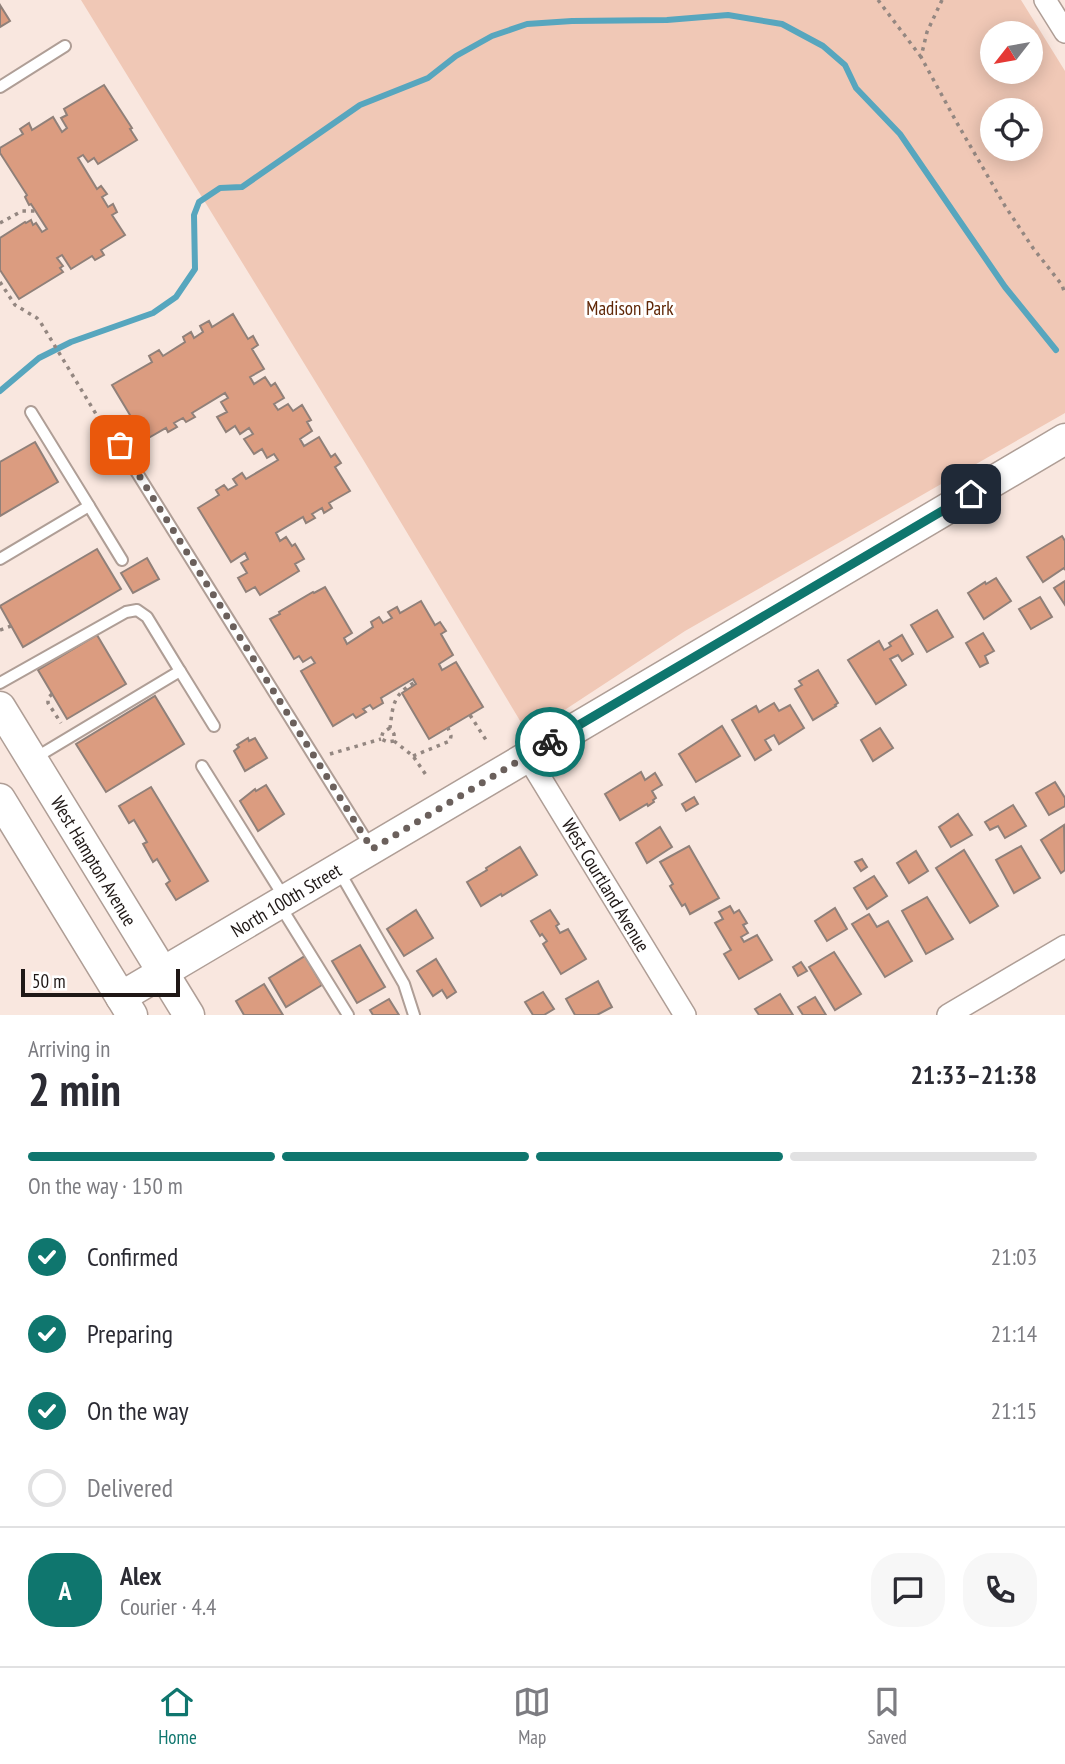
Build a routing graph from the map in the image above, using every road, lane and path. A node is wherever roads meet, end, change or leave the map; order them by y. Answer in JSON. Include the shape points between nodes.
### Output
{"nodes":[{"id":1,"x":878,"y":0,"type":"edge"},
{"id":2,"x":942,"y":0,"type":"edge"},
{"id":3,"x":1045,"y":0,"type":"edge"},
{"id":4,"x":1065,"y":32,"type":"edge"},
{"id":5,"x":65,"y":46,"type":"dead end"},
{"id":6,"x":921,"y":57,"type":"junction"},
{"id":7,"x":0,"y":87,"type":"edge"},
{"id":8,"x":36,"y":211,"type":"dead end"},
{"id":9,"x":0,"y":222,"type":"edge"},
{"id":10,"x":0,"y":282,"type":"edge"},
{"id":11,"x":1064,"y":286,"type":"edge"},
{"id":12,"x":1065,"y":294,"type":"edge"},
{"id":13,"x":31,"y":412,"type":"dead end"},
{"id":14,"x":106,"y":423,"type":"joint"},
{"id":15,"x":1065,"y":439,"type":"edge"},
{"id":16,"x":89,"y":506,"type":"junction"},
{"id":17,"x":0,"y":559,"type":"edge"},
{"id":18,"x":122,"y":560,"type":"dead end"},
{"id":19,"x":11,"y":626,"type":"dead end"},
{"id":20,"x":0,"y":630,"type":"edge"},
{"id":21,"x":180,"y":671,"type":"junction"},
{"id":22,"x":415,"y":682,"type":"dead end"},
{"id":23,"x":0,"y":683,"type":"edge"},
{"id":24,"x":52,"y":694,"type":"dead end"},
{"id":25,"x":0,"y":707,"type":"edge"},
{"id":26,"x":471,"y":715,"type":"dead end"},
{"id":27,"x":62,"y":725,"type":"dead end"},
{"id":28,"x":214,"y":726,"type":"dead end"},
{"id":29,"x":448,"y":728,"type":"dead end"},
{"id":30,"x":390,"y":729,"type":"junction"},
{"id":31,"x":381,"y":739,"type":"junction"},
{"id":32,"x":486,"y":740,"type":"dead end"},
{"id":33,"x":394,"y":741,"type":"junction"},
{"id":34,"x":413,"y":756,"type":"junction"},
{"id":35,"x":527,"y":756,"type":"junction"},
{"id":36,"x":32,"y":759,"type":"junction"},
{"id":37,"x":316,"y":759,"type":"junction"},
{"id":38,"x":202,"y":766,"type":"dead end"},
{"id":39,"x":426,"y":775,"type":"dead end"},
{"id":40,"x":0,"y":799,"type":"edge"},
{"id":41,"x":372,"y":849,"type":"junction"},
{"id":42,"x":338,"y":869,"type":"junction"},
{"id":43,"x":282,"y":902,"type":"junction"},
{"id":44,"x":1065,"y":946,"type":"edge"},
{"id":45,"x":163,"y":972,"type":"junction"},
{"id":46,"x":127,"y":1006,"type":"edge"},
{"id":47,"x":189,"y":1015,"type":"edge"},
{"id":48,"x":348,"y":1015,"type":"edge"},
{"id":49,"x":414,"y":1015,"type":"edge"},
{"id":50,"x":685,"y":1015,"type":"edge"},
{"id":51,"x":948,"y":1015,"type":"edge"}],
"edges":[{"from":1,"to":6,"type":"path"},
{"from":2,"to":6,"type":"path"},
{"from":3,"to":4,"type":"street"},
{"from":5,"to":7,"type":"lane"},
{"from":6,"to":11,"type":"path","via":[[1005,206]]},
{"from":8,"to":9,"type":"path","via":[[22,211]]},
{"from":10,"to":14,"type":"path","via":[[15,305],[37,317]]},
{"from":11,"to":12,"type":"path"},
{"from":13,"to":16,"type":"lane"},
{"from":14,"to":37,"type":"lane"},
{"from":15,"to":35,"type":"street","name":"North 100th Street"},
{"from":16,"to":17,"type":"lane"},
{"from":16,"to":18,"type":"lane"},
{"from":19,"to":20,"type":"path"},
{"from":21,"to":23,"type":"lane","via":[[147,617],[137,610]]},
{"from":21,"to":28,"type":"lane"},
{"from":21,"to":36,"type":"lane"},
{"from":22,"to":30,"type":"path","via":[[396,698]]},
{"from":24,"to":27,"type":"path","via":[[48,703]]},
{"from":25,"to":36,"type":"street","name":"West Hampton Avenue"},
{"from":26,"to":32,"type":"path"},
{"from":29,"to":34,"type":"path","via":[[450,741]]},
{"from":30,"to":31,"type":"path"},
{"from":30,"to":33,"type":"path"},
{"from":31,"to":33,"type":"path"},
{"from":31,"to":37,"type":"path"},
{"from":33,"to":34,"type":"path"},
{"from":34,"to":39,"type":"path"},
{"from":35,"to":41,"type":"street","name":"North 100th Street"},
{"from":35,"to":50,"type":"street","name":"West Courtland Avenue"},
{"from":36,"to":45,"type":"street","name":"West Hampton Avenue"},
{"from":37,"to":41,"type":"lane"},
{"from":38,"to":43,"type":"lane"},
{"from":40,"to":46,"type":"street"},
{"from":41,"to":42,"type":"street","name":"North 100th Street"},
{"from":42,"to":43,"type":"street","name":"North 100th Street"},
{"from":42,"to":49,"type":"lane","via":[[404,984]]},
{"from":43,"to":45,"type":"street","name":"North 100th Street"},
{"from":43,"to":48,"type":"lane"},
{"from":44,"to":51,"type":"street"},
{"from":45,"to":46,"type":"street","name":"North 100th Street"},
{"from":45,"to":47,"type":"street","name":"West Hampton Avenue"}]}
